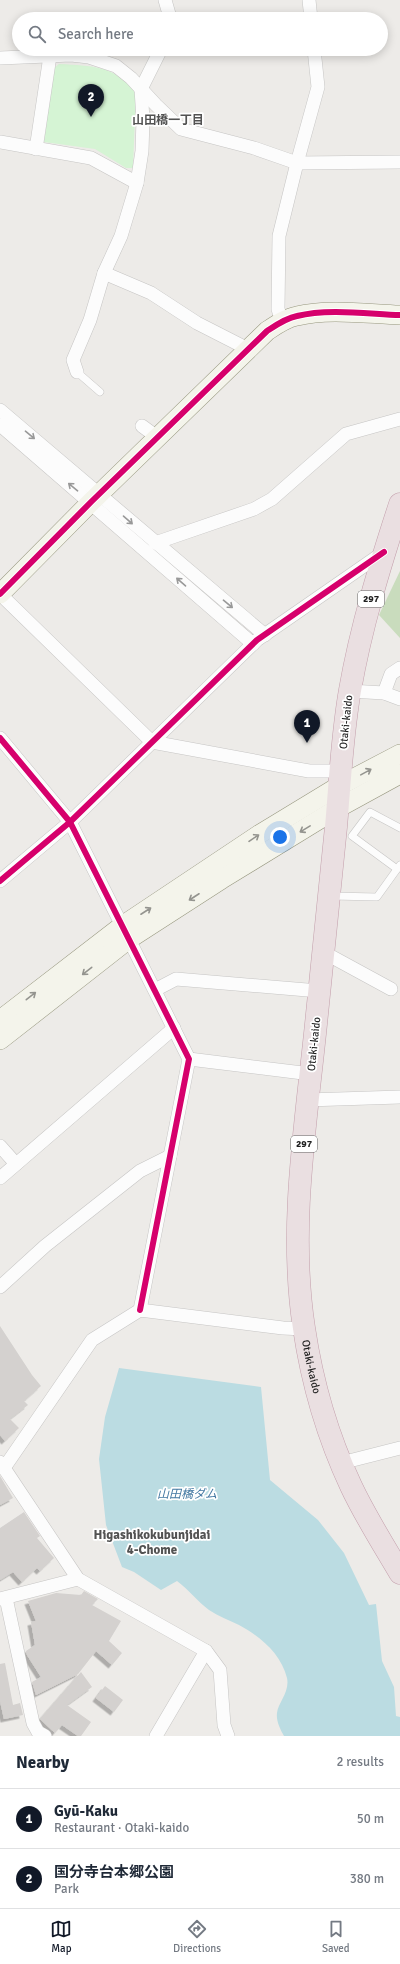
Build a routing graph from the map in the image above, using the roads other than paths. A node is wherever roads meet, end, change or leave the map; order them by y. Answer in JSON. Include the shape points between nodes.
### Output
{"nodes":[{"id":1,"x":165,"y":0,"type":"edge"},
{"id":2,"x":309,"y":0,"type":"edge"},
{"id":3,"x":168,"y":12,"type":"edge"},
{"id":4,"x":310,"y":12,"type":"edge"},
{"id":5,"x":50,"y":56,"type":"joint"},
{"id":6,"x":80,"y":56,"type":"edge"},
{"id":7,"x":158,"y":56,"type":"edge"},
{"id":8,"x":315,"y":56,"type":"edge"},
{"id":9,"x":0,"y":58,"type":"edge"},
{"id":10,"x":141,"y":89,"type":"junction"},
{"id":11,"x":0,"y":142,"type":"edge"},
{"id":12,"x":36,"y":149,"type":"junction"},
{"id":13,"x":400,"y":162,"type":"edge"},
{"id":14,"x":297,"y":163,"type":"junction"},
{"id":15,"x":137,"y":183,"type":"junction"},
{"id":16,"x":104,"y":272,"type":"junction"},
{"id":17,"x":400,"y":315,"type":"edge"},
{"id":18,"x":282,"y":322,"type":"junction"},
{"id":19,"x":248,"y":348,"type":"junction"},
{"id":20,"x":77,"y":372,"type":"joint"},
{"id":21,"x":100,"y":392,"type":"dead end"},
{"id":22,"x":0,"y":410,"type":"edge"},
{"id":23,"x":400,"y":419,"type":"edge"},
{"id":24,"x":0,"y":425,"type":"edge"},
{"id":25,"x":142,"y":426,"type":"dead end"},
{"id":26,"x":157,"y":437,"type":"junction"},
{"id":27,"x":95,"y":499,"type":"junction"},
{"id":28,"x":400,"y":504,"type":"edge"},
{"id":29,"x":155,"y":543,"type":"junction"},
{"id":30,"x":384,"y":552,"type":"junction"},
{"id":31,"x":0,"y":594,"type":"edge"},
{"id":32,"x":265,"y":635,"type":"junction"},
{"id":33,"x":253,"y":644,"type":"junction"},
{"id":34,"x":400,"y":668,"type":"edge"},
{"id":35,"x":350,"y":691,"type":"junction"},
{"id":36,"x":384,"y":693,"type":"junction"},
{"id":37,"x":400,"y":699,"type":"edge"},
{"id":38,"x":0,"y":738,"type":"edge"},
{"id":39,"x":152,"y":742,"type":"junction"},
{"id":40,"x":400,"y":754,"type":"edge"},
{"id":41,"x":400,"y":774,"type":"edge"},
{"id":42,"x":340,"y":778,"type":"junction"},
{"id":43,"x":338,"y":808,"type":"junction"},
{"id":44,"x":70,"y":822,"type":"junction"},
{"id":45,"x":400,"y":828,"type":"edge"},
{"id":46,"x":398,"y":867,"type":"edge"},
{"id":47,"x":0,"y":881,"type":"edge"},
{"id":48,"x":330,"y":896,"type":"junction"},
{"id":49,"x":126,"y":932,"type":"junction"},
{"id":50,"x":323,"y":952,"type":"junction"},
{"id":51,"x":391,"y":989,"type":"dead end"},
{"id":52,"x":154,"y":990,"type":"junction"},
{"id":53,"x":319,"y":991,"type":"junction"},
{"id":54,"x":0,"y":1020,"type":"edge"},
{"id":55,"x":174,"y":1028,"type":"junction"},
{"id":56,"x":0,"y":1040,"type":"edge"},
{"id":57,"x":189,"y":1058,"type":"junction"},
{"id":58,"x":311,"y":1074,"type":"junction"},
{"id":59,"x":400,"y":1097,"type":"edge"},
{"id":60,"x":307,"y":1100,"type":"junction"},
{"id":61,"x":0,"y":1146,"type":"edge"},
{"id":62,"x":170,"y":1156,"type":"junction"},
{"id":63,"x":16,"y":1164,"type":"junction"},
{"id":64,"x":0,"y":1178,"type":"edge"},
{"id":65,"x":0,"y":1287,"type":"edge"},
{"id":66,"x":140,"y":1310,"type":"junction"},
{"id":67,"x":304,"y":1329,"type":"junction"},
{"id":68,"x":400,"y":1448,"type":"edge"},
{"id":69,"x":341,"y":1463,"type":"junction"},
{"id":70,"x":2,"y":1465,"type":"edge"},
{"id":71,"x":400,"y":1573,"type":"edge"},
{"id":72,"x":78,"y":1579,"type":"junction"},
{"id":73,"x":3,"y":1599,"type":"edge"},
{"id":74,"x":206,"y":1651,"type":"junction"},
{"id":75,"x":44,"y":1736,"type":"edge"},
{"id":76,"x":156,"y":1736,"type":"edge"},
{"id":77,"x":228,"y":1736,"type":"edge"}],
"edges":[{"from":1,"to":3,"type":"street"},
{"from":2,"to":4,"type":"street"},
{"from":5,"to":9,"type":"street"},
{"from":5,"to":12,"type":"street"},
{"from":6,"to":10,"type":"street","via":[[116,66]]},
{"from":7,"to":10,"type":"street"},
{"from":8,"to":14,"type":"street","via":[[318,87]]},
{"from":10,"to":14,"type":"street","via":[[181,129],[254,148]]},
{"from":10,"to":15,"type":"street","via":[[142,151]]},
{"from":11,"to":12,"type":"street"},
{"from":12,"to":15,"type":"street","via":[[91,158]]},
{"from":13,"to":14,"type":"street"},
{"from":14,"to":18,"type":"street","via":[[279,236],[278,309]]},
{"from":15,"to":16,"type":"street","via":[[121,236]]},
{"from":16,"to":19,"type":"street","via":[[151,292],[197,323]]},
{"from":16,"to":20,"type":"street","via":[[90,320],[73,360]]},
{"from":17,"to":18,"type":"street","via":[[326,312],[298,315]]},
{"from":18,"to":19,"type":"street"},
{"from":19,"to":26,"type":"street"},
{"from":20,"to":21,"type":"lane"},
{"from":22,"to":27,"type":"street","one_way":true},
{"from":23,"to":29,"type":"street","via":[[346,434],[272,499],[254,509]]},
{"from":27,"to":24,"type":"street","one_way":true},
{"from":25,"to":26,"type":"street"},
{"from":26,"to":27,"type":"street"},
{"from":27,"to":29,"type":"street","one_way":true},
{"from":27,"to":31,"type":"street"},
{"from":33,"to":27,"type":"street","one_way":true},
{"from":28,"to":30,"type":"highway","name":"Otaki-kaido","number":"297"},
{"from":29,"to":32,"type":"street","one_way":true},
{"from":30,"to":32,"type":"street"},
{"from":30,"to":35,"type":"highway","name":"Otaki-kaido","number":"297"},
{"from":31,"to":39,"type":"street"},
{"from":32,"to":33,"type":"street"},
{"from":33,"to":39,"type":"street"},
{"from":34,"to":36,"type":"street","via":[[391,674]]},
{"from":35,"to":36,"type":"street"},
{"from":35,"to":42,"type":"highway","name":"Otaki-kaido","number":"297"},
{"from":36,"to":37,"type":"street"},
{"from":38,"to":44,"type":"street"},
{"from":39,"to":42,"type":"street"},
{"from":39,"to":44,"type":"street"},
{"from":42,"to":40,"type":"street","one_way":true},
{"from":41,"to":43,"type":"street"},
{"from":42,"to":43,"type":"highway","name":"Otaki-kaido","number":"297"},
{"from":49,"to":42,"type":"street","one_way":true},
{"from":43,"to":48,"type":"highway","name":"Otaki-kaido","number":"297"},
{"from":43,"to":49,"type":"street","one_way":true,"via":[[222,879]]},
{"from":44,"to":47,"type":"street"},
{"from":44,"to":49,"type":"street"},
{"from":45,"to":46,"type":"lane","via":[[370,812],[352,836]]},
{"from":46,"to":48,"type":"lane","via":[[377,897]]},
{"from":48,"to":50,"type":"highway","name":"Otaki-kaido","number":"297"},
{"from":49,"to":52,"type":"street"},
{"from":54,"to":49,"type":"street","one_way":true},
{"from":49,"to":56,"type":"street","one_way":true},
{"from":50,"to":51,"type":"street"},
{"from":50,"to":53,"type":"highway","name":"Otaki-kaido","number":"297"},
{"from":52,"to":53,"type":"street","via":[[176,979]]},
{"from":52,"to":55,"type":"street"},
{"from":53,"to":58,"type":"highway","name":"Otaki-kaido","number":"297"},
{"from":55,"to":57,"type":"street"},
{"from":55,"to":63,"type":"street"},
{"from":57,"to":58,"type":"street"},
{"from":57,"to":62,"type":"street"},
{"from":58,"to":60,"type":"highway","name":"Otaki-kaido","number":"297"},
{"from":59,"to":60,"type":"street"},
{"from":60,"to":67,"type":"highway","name":"Otaki-kaido","number":"297","via":[[298,1250]]},
{"from":61,"to":63,"type":"street"},
{"from":62,"to":65,"type":"street","via":[[140,1171],[45,1246]]},
{"from":62,"to":66,"type":"street"},
{"from":63,"to":64,"type":"street"},
{"from":66,"to":67,"type":"street"},
{"from":66,"to":70,"type":"street","via":[[92,1340]]},
{"from":67,"to":69,"type":"highway","name":"Otaki-kaido","number":"297","via":[[314,1382]]},
{"from":68,"to":69,"type":"street"},
{"from":69,"to":71,"type":"highway","name":"Otaki-kaido","number":"297","via":[[366,1515]]},
{"from":70,"to":72,"type":"street"},
{"from":72,"to":73,"type":"street"},
{"from":72,"to":74,"type":"street"},
{"from":73,"to":75,"type":"street","via":[[33,1723]]},
{"from":74,"to":76,"type":"street"},
{"from":74,"to":77,"type":"street","via":[[220,1670],[224,1724]]}]}
